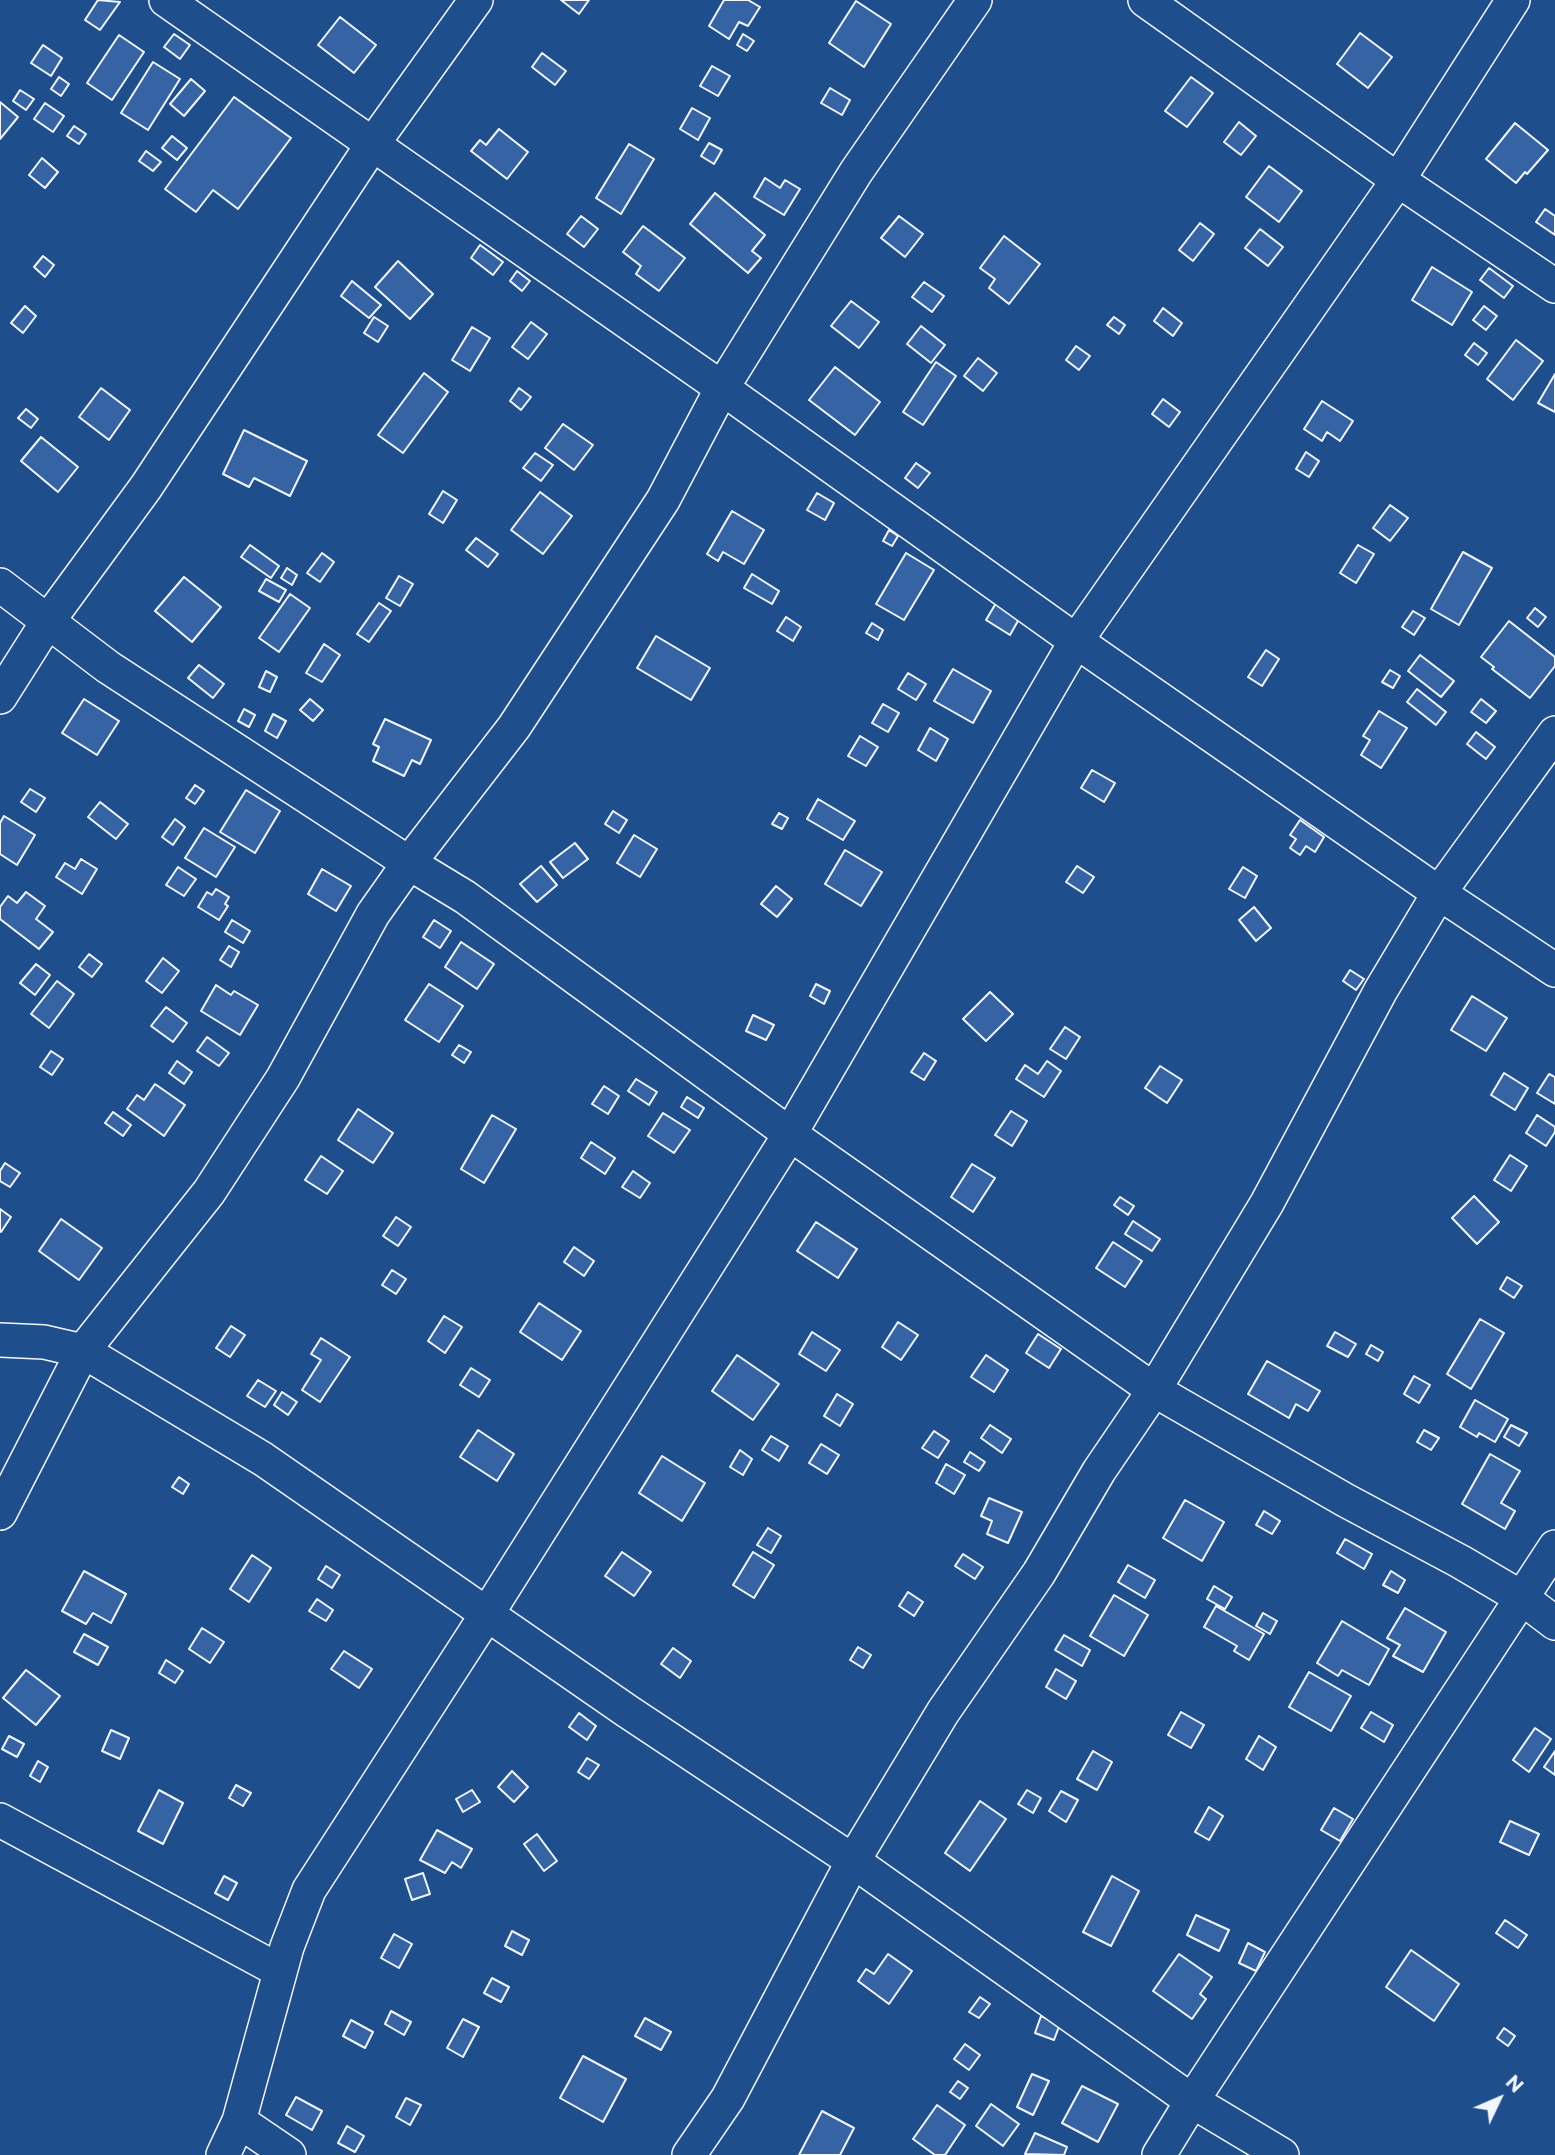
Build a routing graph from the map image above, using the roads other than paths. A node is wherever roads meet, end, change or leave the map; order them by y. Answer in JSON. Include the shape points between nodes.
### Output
{"nodes":[{"id":1,"x":166,"y":0,"type":"edge"},
{"id":2,"x":476,"y":0,"type":"edge"},
{"id":3,"x":975,"y":0,"type":"edge"},
{"id":4,"x":1145,"y":0,"type":"edge"},
{"id":5,"x":1513,"y":0,"type":"edge"},
{"id":6,"x":372,"y":145,"type":"junction"},
{"id":7,"x":1398,"y":180,"type":"junction"},
{"id":8,"x":1555,"y":286,"type":"edge"},
{"id":9,"x":722,"y":388,"type":"junction"},
{"id":10,"x":0,"y":585,"type":"edge"},
{"id":11,"x":48,"y":621,"type":"junction"},
{"id":12,"x":1076,"y":641,"type":"junction"},
{"id":13,"x":0,"y":697,"type":"edge"},
{"id":14,"x":1555,"y":733,"type":"edge"},
{"id":15,"x":409,"y":863,"type":"junction"},
{"id":16,"x":1439,"y":893,"type":"junction"},
{"id":17,"x":1555,"y":970,"type":"edge"},
{"id":18,"x":790,"y":1134,"type":"junction"},
{"id":19,"x":0,"y":1340,"type":"edge"},
{"id":20,"x":83,"y":1351,"type":"junction"},
{"id":21,"x":1154,"y":1390,"type":"junction"},
{"id":22,"x":0,"y":1513,"type":"edge"},
{"id":23,"x":1555,"y":1547,"type":"edge"},
{"id":24,"x":1522,"y":1598,"type":"junction"},
{"id":25,"x":487,"y":1614,"type":"junction"},
{"id":26,"x":1555,"y":1623,"type":"edge"},
{"id":27,"x":0,"y":1820,"type":"edge"},
{"id":28,"x":853,"y":1861,"type":"junction"},
{"id":29,"x":280,"y":1972,"type":"junction"},
{"id":30,"x":1192,"y":2101,"type":"junction"},
{"id":31,"x":239,"y":2121,"type":"junction"},
{"id":32,"x":223,"y":2155,"type":"edge"},
{"id":33,"x":289,"y":2155,"type":"edge"},
{"id":34,"x":689,"y":2155,"type":"edge"},
{"id":35,"x":1159,"y":2155,"type":"edge"},
{"id":36,"x":1282,"y":2155,"type":"edge"}],
"edges":[{"from":1,"to":6,"type":"street"},
{"from":2,"to":6,"type":"street"},
{"from":3,"to":9,"type":"street","via":[[856,172]]},
{"from":4,"to":7,"type":"street"},
{"from":5,"to":7,"type":"street"},
{"from":6,"to":9,"type":"street"},
{"from":6,"to":11,"type":"street","via":[[146,487]]},
{"from":7,"to":8,"type":"street"},
{"from":7,"to":12,"type":"street"},
{"from":9,"to":12,"type":"street"},
{"from":9,"to":15,"type":"street","via":[[656,512],[514,727]]},
{"from":10,"to":11,"type":"street"},
{"from":11,"to":13,"type":"street"},
{"from":11,"to":15,"type":"street","via":[[108,667]]},
{"from":12,"to":16,"type":"street"},
{"from":12,"to":18,"type":"street"},
{"from":14,"to":16,"type":"street"},
{"from":15,"to":18,"type":"street","via":[[465,897]]},
{"from":15,"to":20,"type":"street","via":[[373,914],[283,1078],[209,1192]]},
{"from":16,"to":17,"type":"street"},
{"from":16,"to":21,"type":"street","via":[[1381,990],[1267,1203]]},
{"from":18,"to":21,"type":"street"},
{"from":18,"to":25,"type":"street"},
{"from":19,"to":20,"type":"street","via":[[44,1342]]},
{"from":20,"to":22,"type":"street"},
{"from":20,"to":25,"type":"street","via":[[263,1459]]},
{"from":21,"to":24,"type":"street"},
{"from":21,"to":28,"type":"street","via":[[1039,1573],[943,1712]]},
{"from":23,"to":24,"type":"street"},
{"from":24,"to":26,"type":"street"},
{"from":24,"to":30,"type":"street"},
{"from":25,"to":28,"type":"street"},
{"from":25,"to":29,"type":"street","via":[[309,1890]]},
{"from":27,"to":29,"type":"street"},
{"from":28,"to":30,"type":"street"},
{"from":28,"to":34,"type":"street","via":[[728,2098]]},
{"from":29,"to":31,"type":"street"},
{"from":30,"to":35,"type":"street"},
{"from":30,"to":36,"type":"street"},
{"from":31,"to":32,"type":"street"},
{"from":31,"to":33,"type":"street"}]}
